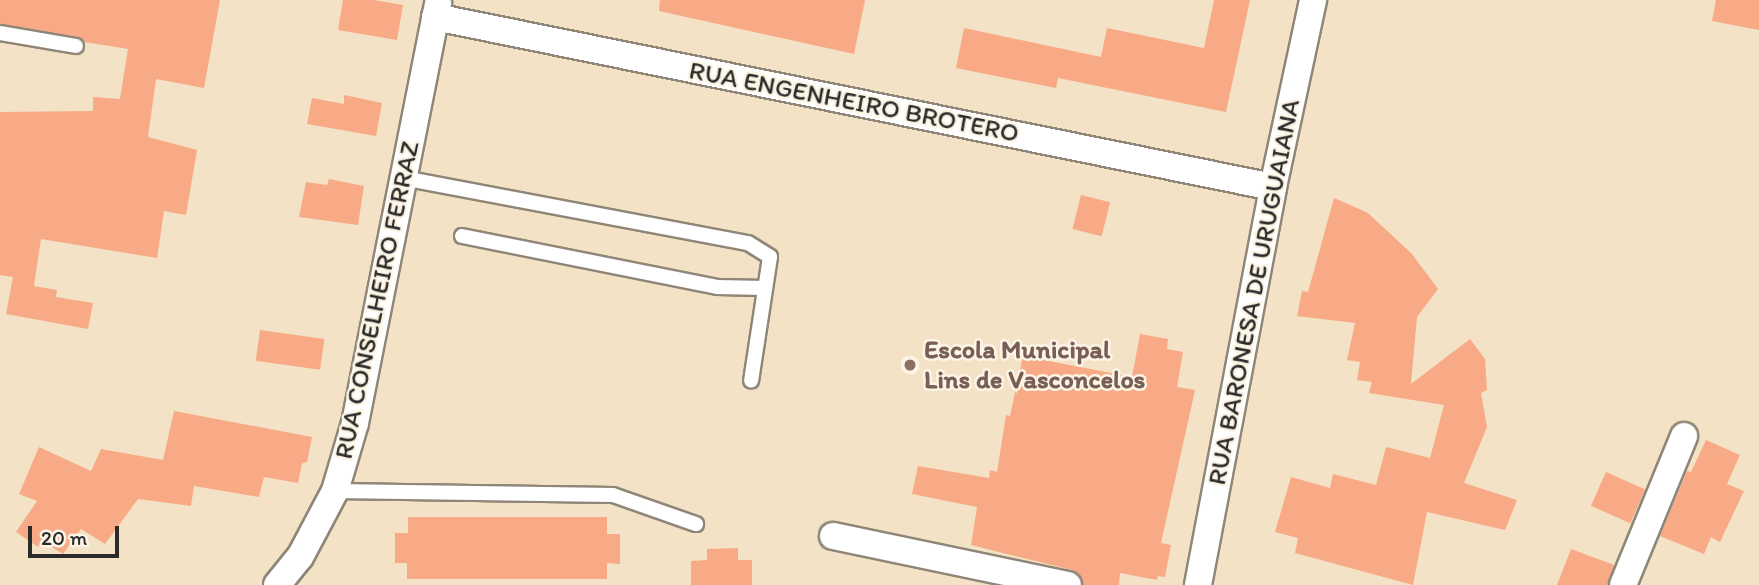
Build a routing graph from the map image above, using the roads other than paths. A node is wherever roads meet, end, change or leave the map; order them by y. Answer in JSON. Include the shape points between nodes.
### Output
{"nodes":[{"id":1,"x":1313,"y":0,"type":"edge"},
{"id":2,"x":437,"y":9,"type":"edge"},
{"id":3,"x":0,"y":33,"type":"edge"},
{"id":4,"x":76,"y":47,"type":"dead end"},
{"id":5,"x":403,"y":178,"type":"junction"},
{"id":6,"x":1273,"y":187,"type":"junction"},
{"id":7,"x":462,"y":236,"type":"dead end"},
{"id":8,"x":765,"y":288,"type":"junction"},
{"id":9,"x":751,"y":381,"type":"dead end"},
{"id":10,"x":1684,"y":436,"type":"dead end"},
{"id":11,"x":335,"y":491,"type":"junction"},
{"id":12,"x":696,"y":524,"type":"dead end"},
{"id":13,"x":833,"y":536,"type":"dead end"},
{"id":14,"x":277,"y":585,"type":"edge"},
{"id":15,"x":1068,"y":585,"type":"edge"},
{"id":16,"x":1198,"y":585,"type":"edge"},
{"id":17,"x":1623,"y":585,"type":"edge"}],
"edges":[{"from":1,"to":6,"type":"street","name":"RUA BARONESA DE URUGUAIANA"},
{"from":2,"to":5,"type":"street","name":"RUA CONSELHEIRO FERRAZ"},
{"from":2,"to":6,"type":"street","name":"RUA ENGENHEIRO BROTERO"},
{"from":3,"to":4,"type":"lane"},
{"from":5,"to":8,"type":"lane","via":[[748,243],[769,257]]},
{"from":5,"to":11,"type":"street","name":"RUA CONSELHEIRO FERRAZ","via":[[355,423]]},
{"from":6,"to":16,"type":"street","name":"RUA BARONESA DE URUGUAIANA"},
{"from":7,"to":8,"type":"lane","via":[[717,287]]},
{"from":8,"to":9,"type":"lane"},
{"from":10,"to":17,"type":"street"},
{"from":11,"to":12,"type":"lane","via":[[614,495]]},
{"from":11,"to":14,"type":"street","name":"RUA CONSELHEIRO FERRAZ","via":[[300,557]]},
{"from":13,"to":15,"type":"street"}]}
